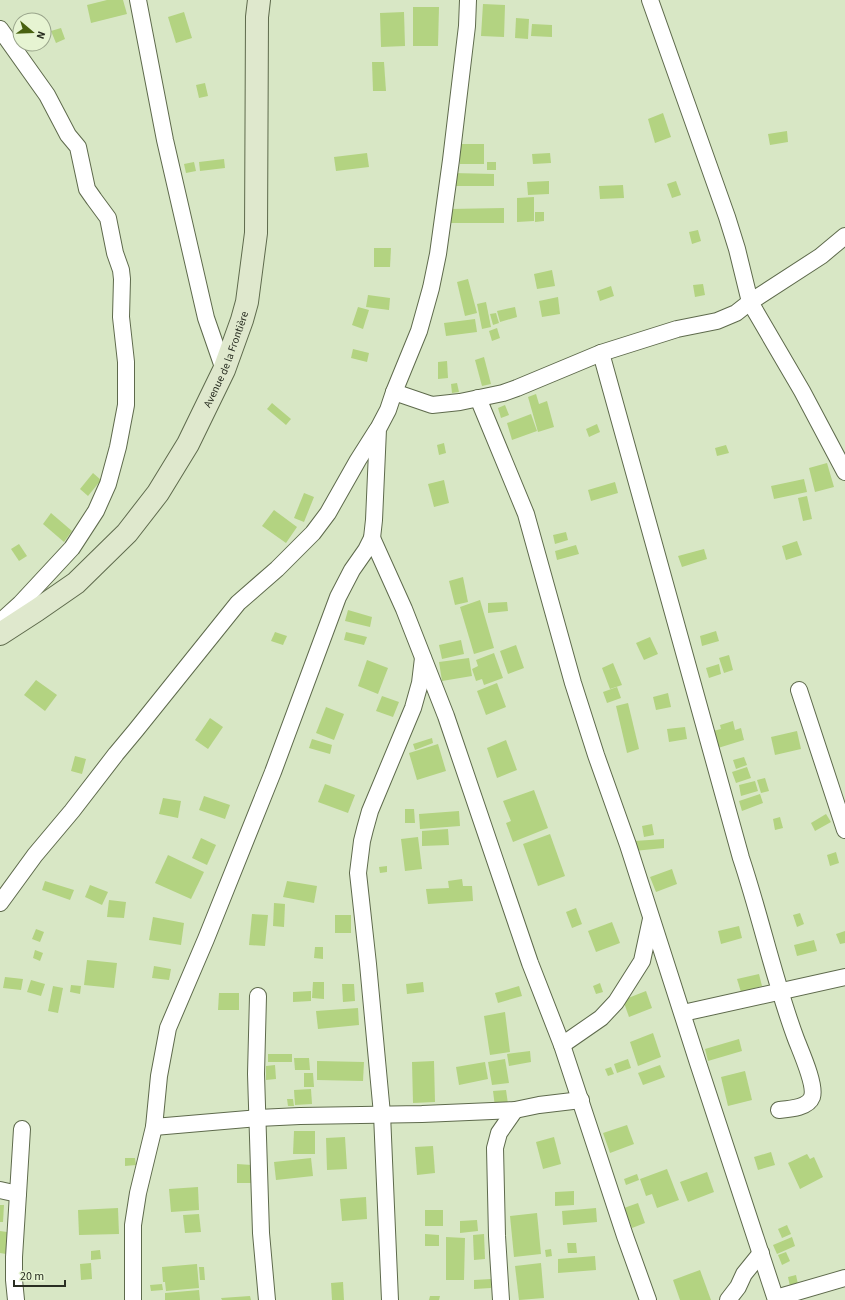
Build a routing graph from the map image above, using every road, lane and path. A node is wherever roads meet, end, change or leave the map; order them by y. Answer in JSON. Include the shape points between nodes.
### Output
{"nodes":[{"id":1,"x":138,"y":0,"type":"edge"},
{"id":2,"x":259,"y":0,"type":"edge"},
{"id":3,"x":468,"y":0,"type":"edge"},
{"id":4,"x":650,"y":0,"type":"edge"},
{"id":5,"x":0,"y":29,"type":"edge"},
{"id":6,"x":845,"y":236,"type":"edge"},
{"id":7,"x":750,"y":302,"type":"junction"},
{"id":8,"x":601,"y":354,"type":"junction"},
{"id":9,"x":224,"y":370,"type":"junction"},
{"id":10,"x":394,"y":392,"type":"junction"},
{"id":11,"x":478,"y":398,"type":"junction"},
{"id":12,"x":378,"y":429,"type":"junction"},
{"id":13,"x":845,"y":472,"type":"edge"},
{"id":14,"x":372,"y":538,"type":"junction"},
{"id":15,"x":0,"y":622,"type":"edge"},
{"id":16,"x":0,"y":634,"type":"edge"},
{"id":17,"x":424,"y":657,"type":"junction"},
{"id":18,"x":798,"y":690,"type":"dead end"},
{"id":19,"x":845,"y":830,"type":"edge"},
{"id":20,"x":0,"y":903,"type":"edge"},
{"id":21,"x":651,"y":919,"type":"junction"},
{"id":22,"x":845,"y":977,"type":"edge"},
{"id":23,"x":780,"y":991,"type":"junction"},
{"id":24,"x":258,"y":996,"type":"dead end"},
{"id":25,"x":683,"y":1013,"type":"junction"},
{"id":26,"x":562,"y":1045,"type":"junction"},
{"id":27,"x":581,"y":1100,"type":"junction"},
{"id":28,"x":515,"y":1110,"type":"junction"},
{"id":29,"x":779,"y":1110,"type":"dead end"},
{"id":30,"x":382,"y":1114,"type":"junction"},
{"id":31,"x":258,"y":1118,"type":"junction"},
{"id":32,"x":154,"y":1127,"type":"junction"},
{"id":33,"x":22,"y":1129,"type":"dead end"},
{"id":34,"x":0,"y":1190,"type":"edge"},
{"id":35,"x":18,"y":1194,"type":"junction"},
{"id":36,"x":761,"y":1253,"type":"junction"},
{"id":37,"x":845,"y":1278,"type":"edge"},
{"id":38,"x":776,"y":1299,"type":"edge"},
{"id":39,"x":16,"y":1300,"type":"edge"},
{"id":40,"x":133,"y":1300,"type":"edge"},
{"id":41,"x":267,"y":1300,"type":"edge"},
{"id":42,"x":390,"y":1300,"type":"edge"},
{"id":43,"x":501,"y":1300,"type":"edge"},
{"id":44,"x":648,"y":1300,"type":"edge"},
{"id":45,"x":728,"y":1300,"type":"edge"}],
"edges":[{"from":1,"to":9,"type":"street","via":[[165,140],[206,318]]},
{"from":2,"to":9,"type":"street","name":"Avenue de la Frontière","via":[[256,233],[247,302]]},
{"from":3,"to":10,"type":"street","via":[[438,254],[419,331]]},
{"from":4,"to":7,"type":"street","via":[[728,217]]},
{"from":5,"to":15,"type":"street","via":[[47,95],[68,135],[78,147],[87,189],[108,218],[122,279],[121,317],[126,362],[126,405],[108,484],[96,511],[72,548]]},
{"from":6,"to":7,"type":"street","via":[[822,256]]},
{"from":7,"to":8,"type":"street","via":[[736,313],[717,321],[677,329]]},
{"from":7,"to":13,"type":"street"},
{"from":8,"to":11,"type":"street","via":[[517,388]]},
{"from":8,"to":23,"type":"street"},
{"from":9,"to":16,"type":"street","name":"Avenue de la Frontière","via":[[188,444],[158,493],[128,533],[76,583]]},
{"from":10,"to":11,"type":"street","via":[[432,405]]},
{"from":10,"to":12,"type":"street"},
{"from":11,"to":21,"type":"street","via":[[526,514],[573,683]]},
{"from":12,"to":14,"type":"street"},
{"from":12,"to":20,"type":"street","via":[[328,513],[313,533],[238,603],[35,855]]},
{"from":14,"to":17,"type":"street"},
{"from":14,"to":32,"type":"street","via":[[338,597],[272,772],[168,1028],[158,1076]]},
{"from":17,"to":26,"type":"street","via":[[530,963]]},
{"from":17,"to":30,"type":"street","via":[[414,708],[370,811],[362,841],[358,873]]},
{"from":18,"to":19,"type":"street"},
{"from":21,"to":25,"type":"street"},
{"from":21,"to":26,"type":"street","via":[[642,961],[616,1002],[601,1018]]},
{"from":22,"to":23,"type":"street"},
{"from":23,"to":25,"type":"street"},
{"from":23,"to":29,"type":"street","via":[[813,1092],[808,1103]]},
{"from":24,"to":31,"type":"street"},
{"from":25,"to":36,"type":"street"},
{"from":26,"to":27,"type":"street"},
{"from":27,"to":28,"type":"street"},
{"from":27,"to":44,"type":"street"},
{"from":28,"to":30,"type":"street"},
{"from":28,"to":43,"type":"street","via":[[499,1133],[495,1148]]},
{"from":30,"to":31,"type":"street"},
{"from":30,"to":42,"type":"street"},
{"from":31,"to":32,"type":"street"},
{"from":31,"to":41,"type":"street","via":[[261,1233]]},
{"from":32,"to":40,"type":"street","via":[[133,1226]]},
{"from":33,"to":35,"type":"street"},
{"from":34,"to":35,"type":"street"},
{"from":35,"to":39,"type":"street","via":[[14,1257]]},
{"from":36,"to":38,"type":"street"},
{"from":36,"to":45,"type":"street"},
{"from":37,"to":38,"type":"street"}]}
